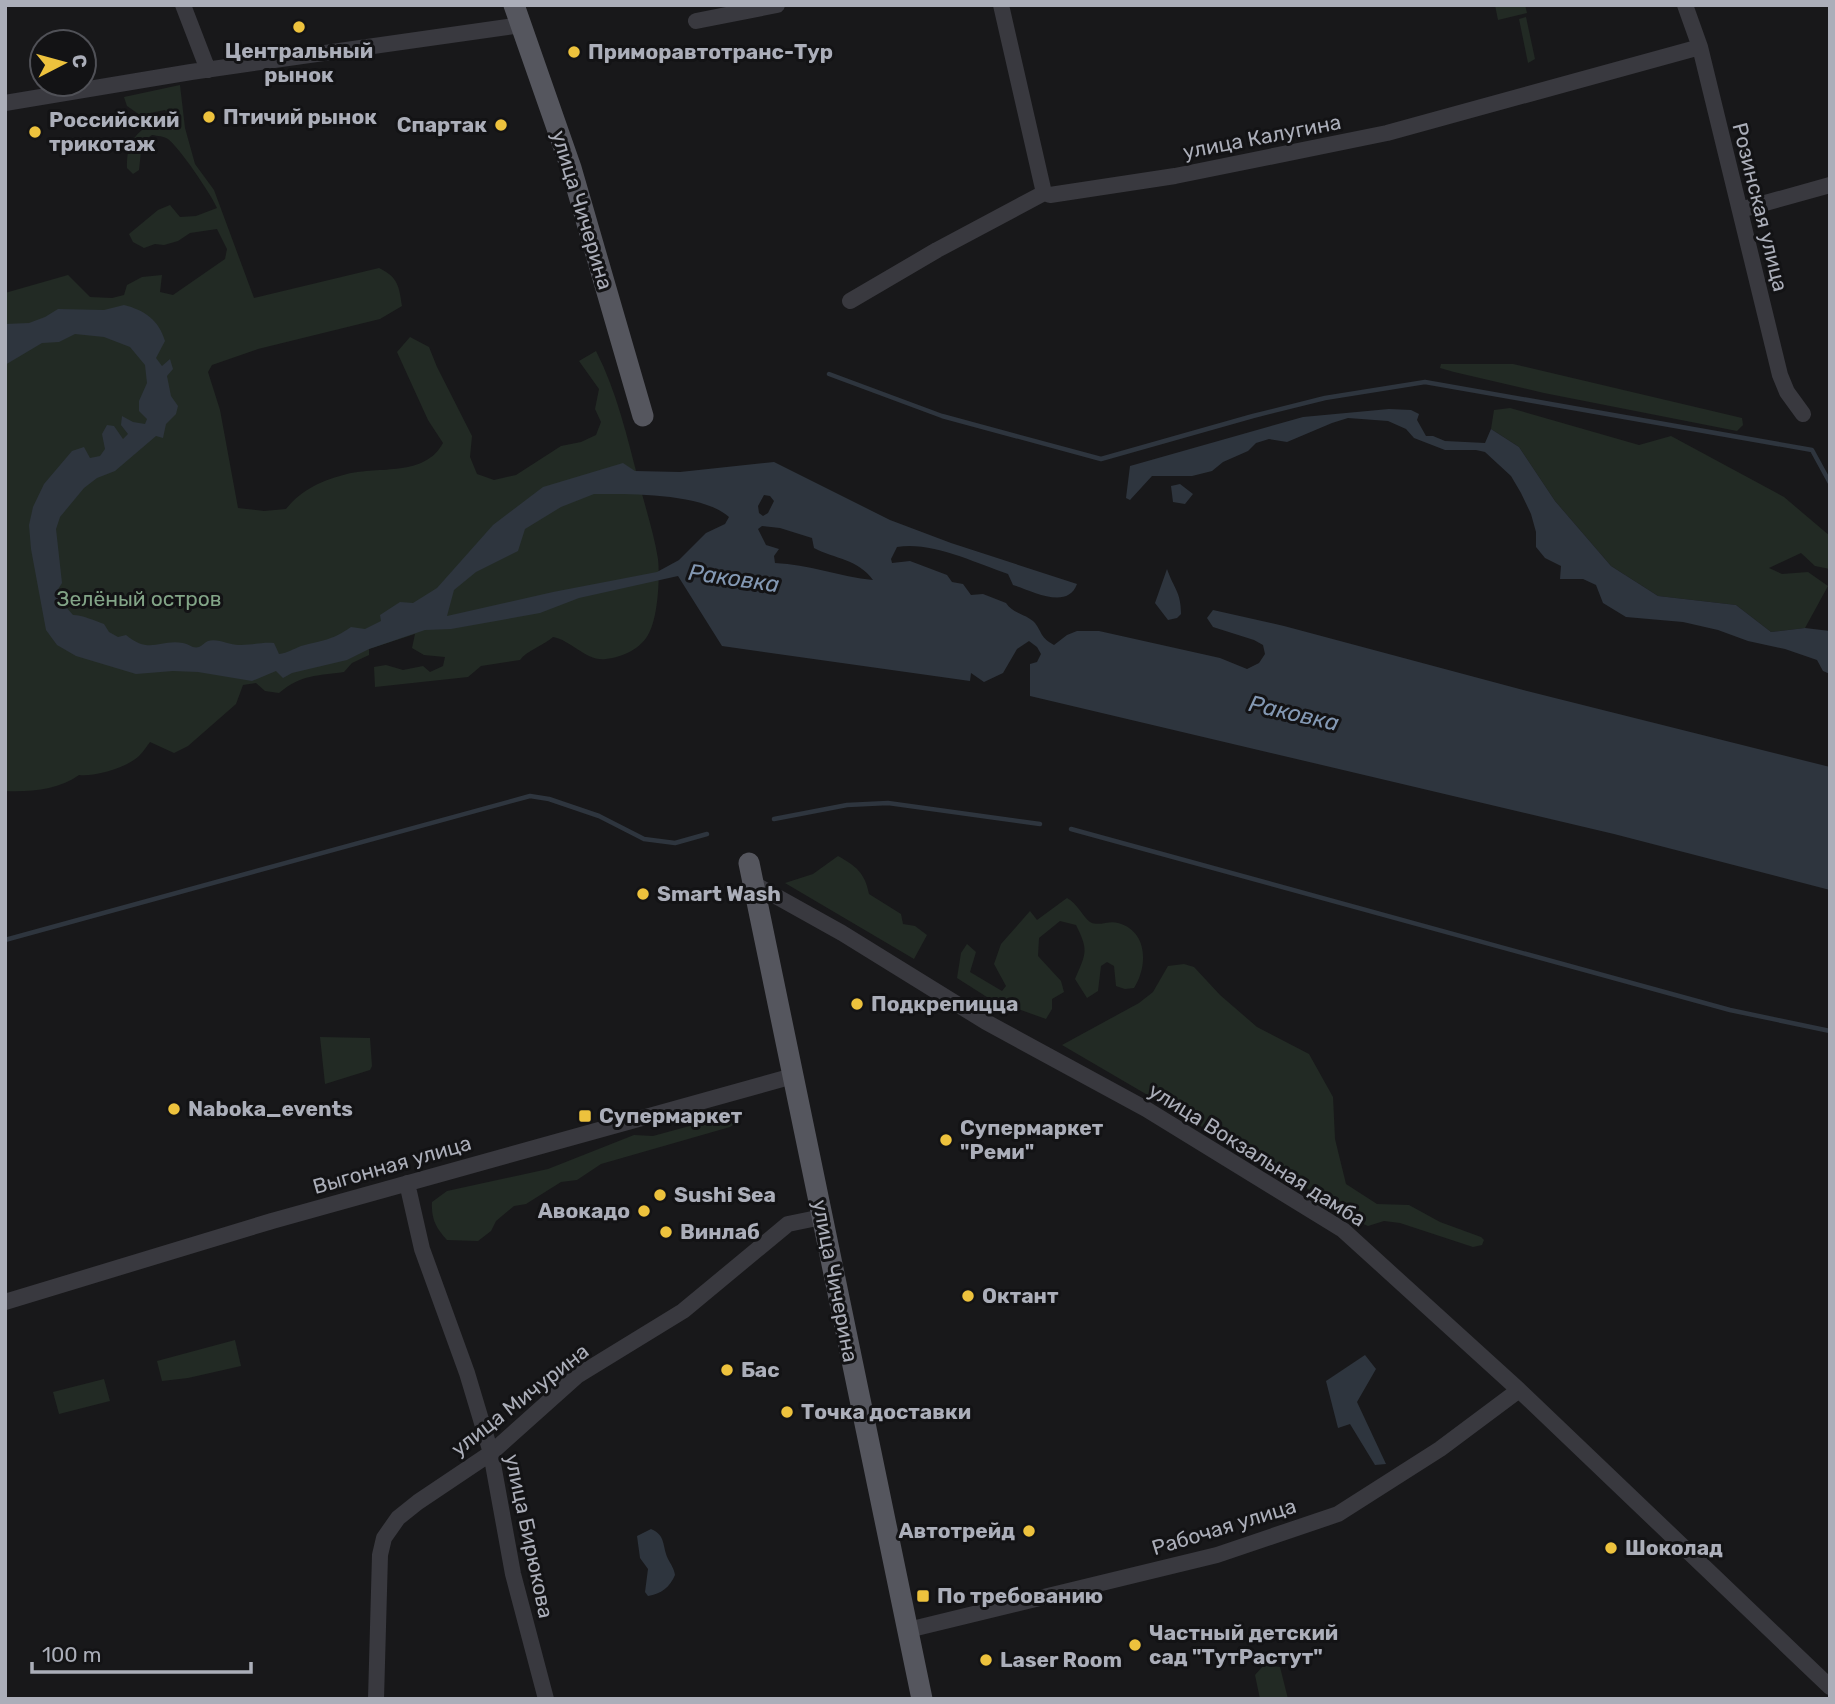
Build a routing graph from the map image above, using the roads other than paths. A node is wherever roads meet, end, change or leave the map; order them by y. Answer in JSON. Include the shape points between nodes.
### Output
{"nodes":[{"id":1,"x":183,"y":5,"type":"edge"},
{"id":2,"x":777,"y":5,"type":"edge"},
{"id":3,"x":1001,"y":5,"type":"edge"},
{"id":4,"x":1685,"y":5,"type":"edge"},
{"id":5,"x":518,"y":15,"type":"edge"},
{"id":6,"x":696,"y":21,"type":"dead end"},
{"id":7,"x":1700,"y":47,"type":"junction"},
{"id":8,"x":208,"y":70,"type":"junction"},
{"id":9,"x":5,"y":103,"type":"edge"},
{"id":10,"x":1830,"y":185,"type":"edge"},
{"id":11,"x":1044,"y":193,"type":"junction"},
{"id":12,"x":1740,"y":210,"type":"junction"},
{"id":13,"x":850,"y":301,"type":"dead end"},
{"id":14,"x":1803,"y":414,"type":"dead end"},
{"id":15,"x":643,"y":416,"type":"dead end"},
{"id":16,"x":751,"y":874,"type":"joint"},
{"id":17,"x":793,"y":1076,"type":"junction"},
{"id":18,"x":407,"y":1183,"type":"junction"},
{"id":19,"x":822,"y":1217,"type":"junction"},
{"id":20,"x":5,"y":1301,"type":"edge"},
{"id":21,"x":1519,"y":1390,"type":"junction"},
{"id":22,"x":491,"y":1453,"type":"junction"},
{"id":23,"x":908,"y":1630,"type":"junction"},
{"id":24,"x":1830,"y":1687,"type":"edge"},
{"id":25,"x":376,"y":1699,"type":"edge"},
{"id":26,"x":546,"y":1699,"type":"edge"},
{"id":27,"x":922,"y":1699,"type":"edge"}],
"edges":[{"from":1,"to":8,"type":"street"},
{"from":2,"to":6,"type":"street"},
{"from":3,"to":11,"type":"street"},
{"from":4,"to":7,"type":"street","name":"Розинская улица"},
{"from":5,"to":8,"type":"street"},
{"from":5,"to":15,"type":"main road","name":"улица Чичерина","via":[[571,169]]},
{"from":7,"to":11,"type":"street","name":"улица Калугина","via":[[1387,133],[1175,176]]},
{"from":7,"to":12,"type":"street","name":"Розинская улица"},
{"from":8,"to":9,"type":"street"},
{"from":10,"to":12,"type":"street"},
{"from":11,"to":13,"type":"street","name":"улица Калугина"},
{"from":12,"to":14,"type":"street","name":"Розинская улица","via":[[1780,375]]},
{"from":16,"to":17,"type":"main road","name":"улица Чичерина"},
{"from":16,"to":21,"type":"street","name":"улица Вокзальная дамба","via":[[986,1022],[1146,1109],[1343,1230]]},
{"from":17,"to":18,"type":"street","name":"Выгонная улица"},
{"from":17,"to":19,"type":"main road","name":"улица Чичерина"},
{"from":18,"to":20,"type":"street","name":"Выгонная улица"},
{"from":18,"to":22,"type":"street","name":"улица Бирюкова","via":[[422,1249]]},
{"from":19,"to":22,"type":"street","name":"улица Мичурина","via":[[788,1224],[683,1311],[577,1376]]},
{"from":19,"to":23,"type":"main road","name":"улица Чичерина"},
{"from":21,"to":23,"type":"street","name":"Рабочая улица","via":[[1440,1449],[1338,1514],[1217,1555]]},
{"from":21,"to":24,"type":"street","name":"улица Вокзальная дамба"},
{"from":22,"to":25,"type":"street","name":"улица Мичурина","via":[[418,1502],[398,1518],[384,1538]]},
{"from":22,"to":26,"type":"street","name":"улица Бирюкова","via":[[513,1574]]},
{"from":23,"to":27,"type":"main road","name":"улица Чичерина"}]}
